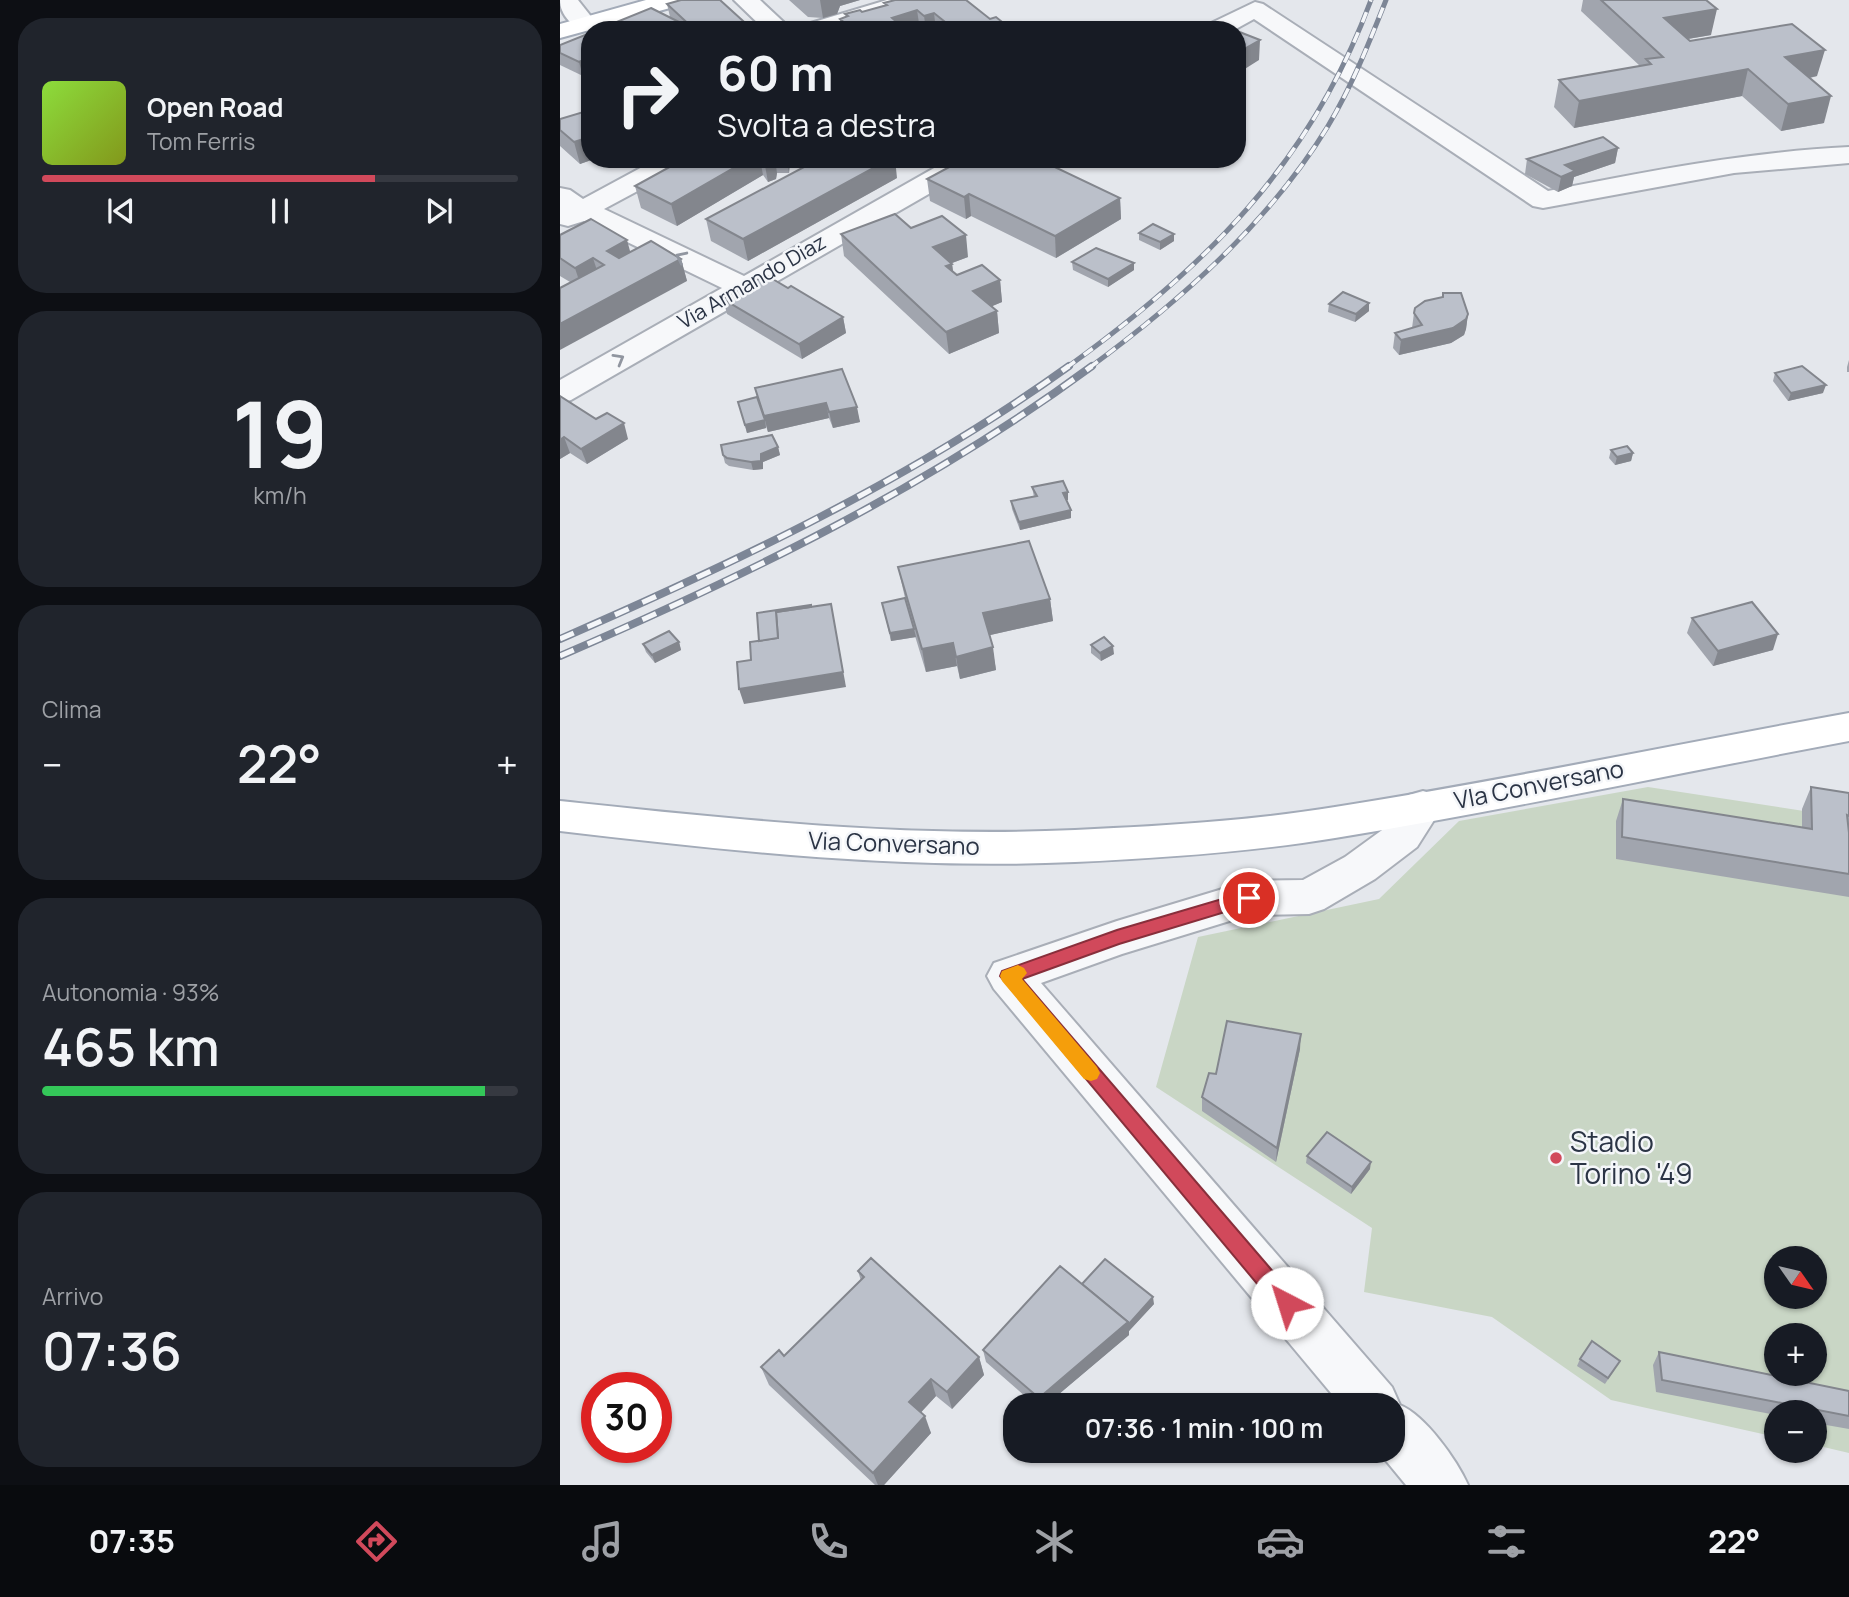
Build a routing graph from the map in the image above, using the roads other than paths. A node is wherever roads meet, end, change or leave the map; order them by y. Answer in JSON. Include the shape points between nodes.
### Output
{"nodes":[{"id":1,"x":566,"y":0,"type":"edge"},
{"id":2,"x":673,"y":0,"type":"edge"},
{"id":3,"x":746,"y":0,"type":"edge"},
{"id":4,"x":912,"y":0,"type":"edge"},
{"id":5,"x":583,"y":21,"type":"edge"},
{"id":6,"x":596,"y":21,"type":"edge"},
{"id":7,"x":770,"y":21,"type":"edge"},
{"id":8,"x":843,"y":21,"type":"edge"},
{"id":9,"x":1233,"y":21,"type":"edge"},
{"id":10,"x":581,"y":25,"type":"edge"},
{"id":11,"x":560,"y":31,"type":"edge"},
{"id":12,"x":1849,"y":155,"type":"edge"},
{"id":13,"x":658,"y":168,"type":"edge"},
{"id":14,"x":934,"y":168,"type":"edge"},
{"id":15,"x":568,"y":210,"type":"edge"},
{"id":16,"x":743,"y":287,"type":"junction"},
{"id":17,"x":560,"y":393,"type":"edge"},
{"id":18,"x":1849,"y":727,"type":"edge"},
{"id":19,"x":1423,"y":806,"type":"junction"},
{"id":20,"x":560,"y":816,"type":"edge"},
{"id":21,"x":1229,"y":835,"type":"joint"},
{"id":22,"x":1364,"y":1393,"type":"edge"},
{"id":23,"x":1405,"y":1442,"type":"edge"},
{"id":24,"x":1441,"y":1485,"type":"edge"}],
"edges":[{"from":1,"to":5,"type":"street"},
{"from":2,"to":6,"type":"main road"},
{"from":3,"to":7,"type":"street"},
{"from":4,"to":8,"type":"street"},
{"from":9,"to":12,"type":"street","via":[[1255,9],[1543,200],[1807,156]]},
{"from":10,"to":11,"type":"main road"},
{"from":13,"to":15,"type":"street"},
{"from":14,"to":16,"type":"street","name":"Via Armando Diaz"},
{"from":16,"to":15,"type":"street","one_way":true},
{"from":17,"to":16,"type":"street","name":"Via Armando Diaz","one_way":true},
{"from":18,"to":19,"type":"main road","name":"VIa Conversano"},
{"from":19,"to":21,"type":"main road","name":"VIa Conversano","via":[[1333,823]]},
{"from":19,"to":22,"type":"street","via":[[1404,836],[1309,897],[1249,898],[1009,976]]},
{"from":20,"to":21,"type":"main road","name":"Via Conversano","via":[[779,840],[937,848],[1074,846]]},
{"from":23,"to":24,"type":"street"}]}
